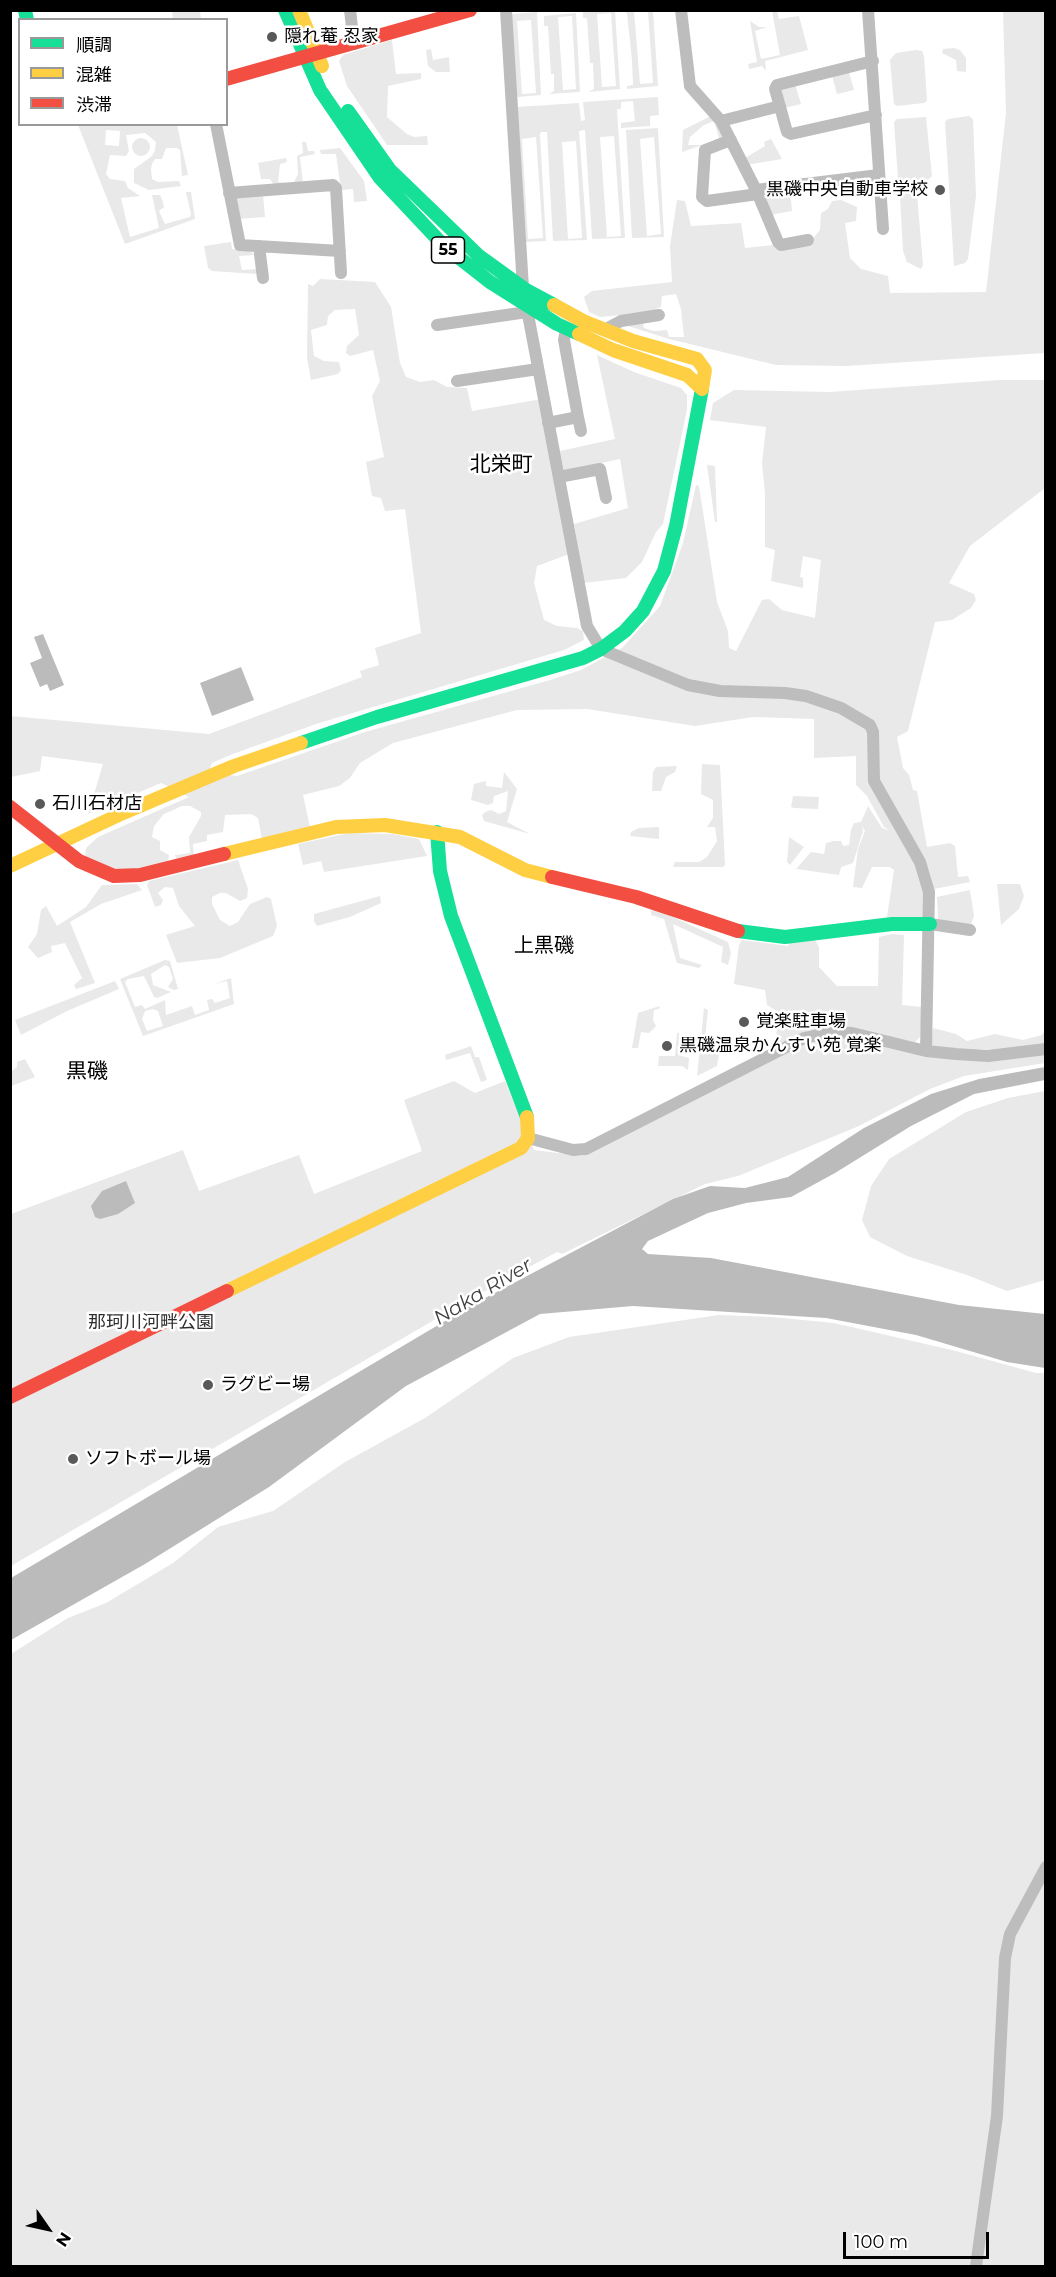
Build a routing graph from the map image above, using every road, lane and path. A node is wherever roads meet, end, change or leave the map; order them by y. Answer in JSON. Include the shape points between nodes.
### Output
{"nodes":[{"id":1,"x":285,"y":10,"type":"edge"},
{"id":2,"x":299,"y":10,"type":"edge"},
{"id":3,"x":350,"y":10,"type":"edge"},
{"id":4,"x":470,"y":10,"type":"edge"},
{"id":5,"x":506,"y":10,"type":"edge"},
{"id":6,"x":681,"y":10,"type":"edge"},
{"id":7,"x":868,"y":10,"type":"edge"},
{"id":8,"x":354,"y":44,"type":"junction"},
{"id":9,"x":311,"y":56,"type":"junction"},
{"id":10,"x":873,"y":61,"type":"junction"},
{"id":11,"x":228,"y":78,"type":"edge"},
{"id":12,"x":780,"y":106,"type":"junction"},
{"id":13,"x":876,"y":115,"type":"junction"},
{"id":14,"x":721,"y":121,"type":"junction"},
{"id":15,"x":216,"y":126,"type":"edge"},
{"id":16,"x":731,"y":140,"type":"junction"},
{"id":17,"x":879,"y":175,"type":"junction"},
{"id":18,"x":757,"y":192,"type":"junction"},
{"id":19,"x":229,"y":193,"type":"junction"},
{"id":20,"x":883,"y":230,"type":"dead end"},
{"id":21,"x":808,"y":240,"type":"dead end"},
{"id":22,"x":259,"y":246,"type":"junction"},
{"id":23,"x":340,"y":251,"type":"junction"},
{"id":24,"x":341,"y":273,"type":"dead end"},
{"id":25,"x":263,"y":278,"type":"dead end"},
{"id":26,"x":523,"y":288,"type":"junction"},
{"id":27,"x":526,"y":309,"type":"junction"},
{"id":28,"x":659,"y":315,"type":"dead end"},
{"id":29,"x":437,"y":325,"type":"dead end"},
{"id":30,"x":566,"y":329,"type":"junction"},
{"id":31,"x":604,"y":330,"type":"junction"},
{"id":32,"x":538,"y":369,"type":"junction"},
{"id":33,"x":457,"y":381,"type":"dead end"},
{"id":34,"x":702,"y":389,"type":"junction"},
{"id":35,"x":578,"y":417,"type":"junction"},
{"id":36,"x":548,"y":423,"type":"junction"},
{"id":37,"x":581,"y":431,"type":"dead end"},
{"id":38,"x":558,"y":477,"type":"junction"},
{"id":39,"x":606,"y":498,"type":"dead end"},
{"id":40,"x":602,"y":649,"type":"junction"},
{"id":41,"x":10,"y":807,"type":"edge"},
{"id":42,"x":437,"y":832,"type":"junction"},
{"id":43,"x":56,"y":843,"type":"junction"},
{"id":44,"x":10,"y":866,"type":"edge"},
{"id":45,"x":930,"y":924,"type":"junction"},
{"id":46,"x":970,"y":930,"type":"dead end"},
{"id":47,"x":1046,"y":1048,"type":"edge"},
{"id":48,"x":926,"y":1051,"type":"junction"},
{"id":49,"x":528,"y":1138,"type":"junction"},
{"id":50,"x":10,"y":1397,"type":"edge"},
{"id":51,"x":1046,"y":1868,"type":"edge"},
{"id":52,"x":976,"y":2266,"type":"edge"}],
"edges":[{"from":1,"to":9,"type":"street","number":"55"},
{"from":2,"to":9,"type":"street","number":"55"},
{"from":3,"to":8,"type":"street"},
{"from":4,"to":8,"type":"street"},
{"from":5,"to":26,"type":"street"},
{"from":6,"to":14,"type":"street","via":[[690,86]]},
{"from":7,"to":10,"type":"street"},
{"from":8,"to":9,"type":"street"},
{"from":9,"to":11,"type":"street"},
{"from":9,"to":26,"type":"street","number":"55","via":[[390,170],[459,238]]},
{"from":9,"to":27,"type":"street","number":"55","via":[[320,90],[380,178],[444,246]]},
{"from":10,"to":12,"type":"street","via":[[777,85]]},
{"from":10,"to":13,"type":"street"},
{"from":12,"to":13,"type":"street","via":[[791,134]]},
{"from":12,"to":14,"type":"street"},
{"from":13,"to":17,"type":"street"},
{"from":14,"to":16,"type":"street"},
{"from":15,"to":19,"type":"street"},
{"from":16,"to":18,"type":"street"},
{"from":16,"to":18,"type":"street","via":[[705,150],[702,196],[707,201]]},
{"from":17,"to":18,"type":"street"},
{"from":17,"to":20,"type":"street"},
{"from":18,"to":21,"type":"street","via":[[778,242],[782,245]]},
{"from":19,"to":22,"type":"street","via":[[237,242]]},
{"from":19,"to":23,"type":"street","via":[[333,185]]},
{"from":22,"to":23,"type":"street"},
{"from":22,"to":25,"type":"street"},
{"from":23,"to":24,"type":"street"},
{"from":26,"to":27,"type":"street"},
{"from":26,"to":31,"type":"street","number":"55"},
{"from":27,"to":29,"type":"street"},
{"from":27,"to":30,"type":"street","number":"55"},
{"from":27,"to":32,"type":"street"},
{"from":28,"to":31,"type":"street","via":[[621,321]]},
{"from":30,"to":34,"type":"street","number":"55","via":[[687,375]]},
{"from":30,"to":35,"type":"street","via":[[564,340]]},
{"from":31,"to":34,"type":"street","number":"55","via":[[697,359],[705,370]]},
{"from":32,"to":33,"type":"street"},
{"from":32,"to":36,"type":"street"},
{"from":34,"to":40,"type":"street","via":[[664,571],[643,611]]},
{"from":35,"to":36,"type":"street"},
{"from":35,"to":37,"type":"street"},
{"from":36,"to":38,"type":"street"},
{"from":38,"to":39,"type":"street","via":[[600,469]]},
{"from":38,"to":40,"type":"street","via":[[587,626]]},
{"from":40,"to":43,"type":"street","via":[[583,658],[368,720],[234,766]]},
{"from":40,"to":45,"type":"street","via":[[700,689],[806,696],[841,708],[870,725],[874,782],[923,870],[930,894]]},
{"from":41,"to":43,"type":"street"},
{"from":42,"to":43,"type":"street","via":[[385,825],[336,827],[128,877],[92,868]]},
{"from":42,"to":45,"type":"street","via":[[474,843],[532,872],[636,897],[738,931],[785,937],[892,924]]},
{"from":42,"to":49,"type":"street","via":[[445,894],[528,1119]]},
{"from":43,"to":44,"type":"street"},
{"from":45,"to":46,"type":"street"},
{"from":45,"to":48,"type":"street"},
{"from":47,"to":48,"type":"street","via":[[988,1056]]},
{"from":48,"to":49,"type":"street","via":[[852,1033],[832,1032],[804,1038],[586,1149],[573,1150]]},
{"from":49,"to":50,"type":"street","via":[[510,1155]]},
{"from":51,"to":52,"type":"street","via":[[1010,1934],[1005,1958],[997,2116]]}]}
